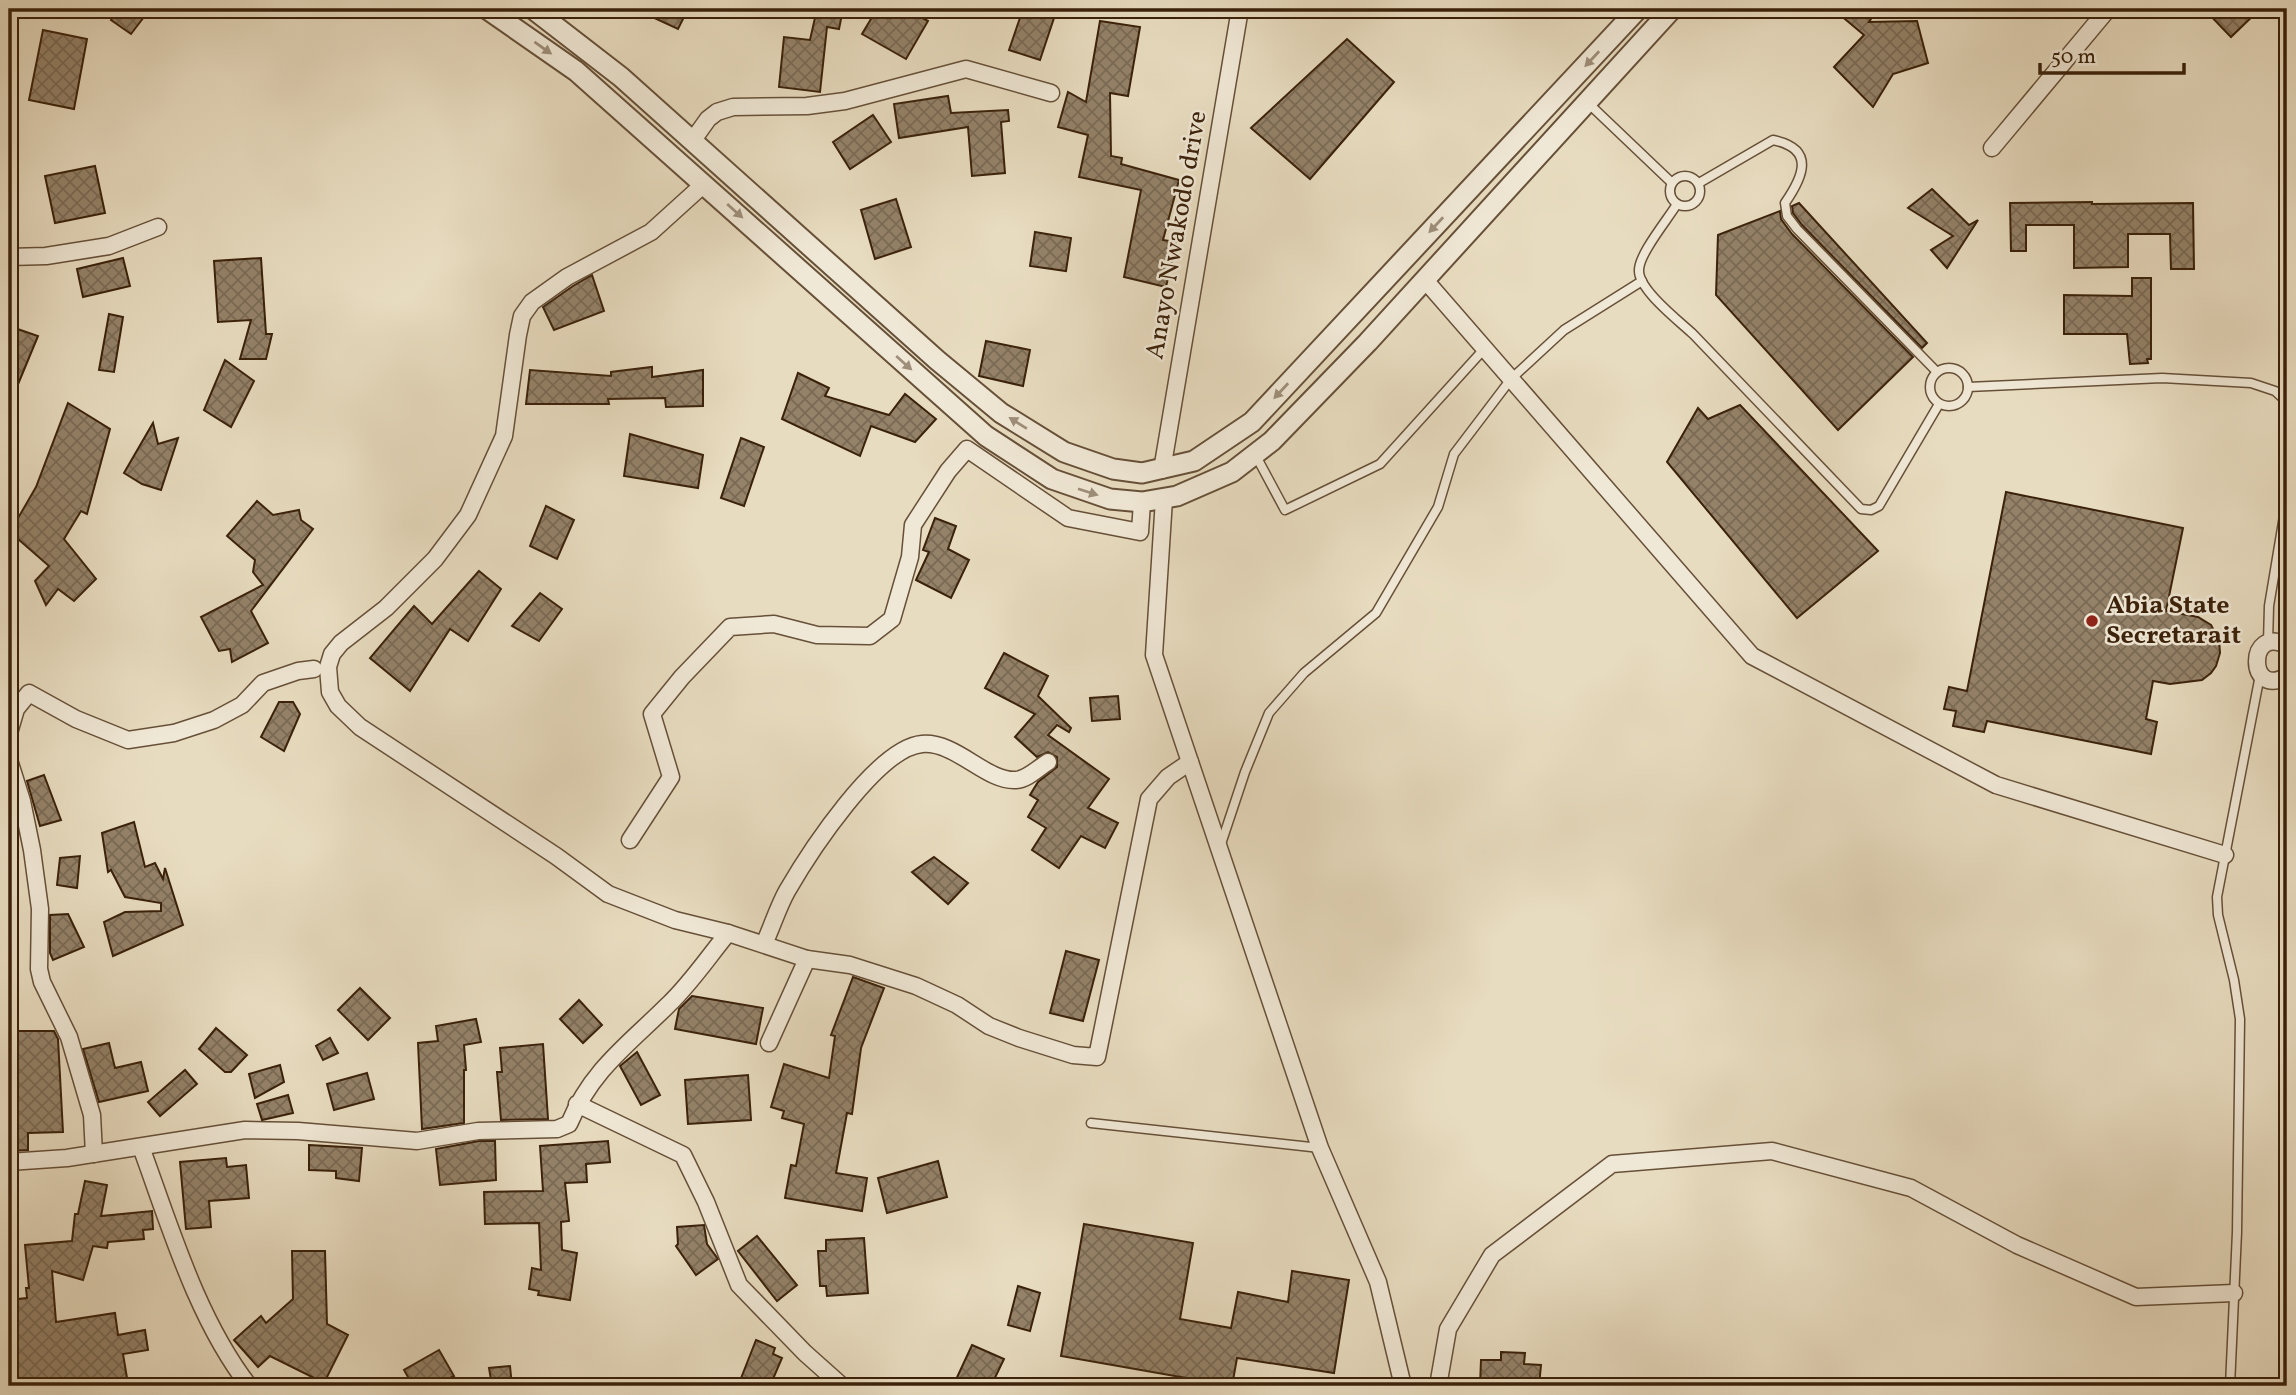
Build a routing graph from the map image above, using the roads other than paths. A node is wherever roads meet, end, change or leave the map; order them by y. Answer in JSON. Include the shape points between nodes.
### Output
{"nodes":[{"id":1,"x":487,"y":9,"type":"edge"},
{"id":2,"x":533,"y":9,"type":"edge"},
{"id":3,"x":1240,"y":9,"type":"edge"},
{"id":4,"x":1638,"y":9,"type":"edge"},
{"id":5,"x":1672,"y":9,"type":"edge"},
{"id":6,"x":2108,"y":9,"type":"edge"},
{"id":7,"x":1051,"y":93,"type":"dead end"},
{"id":8,"x":1587,"y":102,"type":"junction"},
{"id":9,"x":693,"y":140,"type":"junction"},
{"id":10,"x":1992,"y":148,"type":"dead end"},
{"id":11,"x":1672,"y":183,"type":"junction"},
{"id":12,"x":1699,"y":183,"type":"junction"},
{"id":13,"x":704,"y":184,"type":"junction"},
{"id":14,"x":1677,"y":204,"type":"junction"},
{"id":15,"x":158,"y":228,"type":"dead end"},
{"id":16,"x":9,"y":257,"type":"edge"},
{"id":17,"x":1425,"y":279,"type":"junction"},
{"id":18,"x":1642,"y":281,"type":"junction"},
{"id":19,"x":1485,"y":348,"type":"junction"},
{"id":20,"x":1937,"y":372,"type":"junction"},
{"id":21,"x":1511,"y":379,"type":"junction"},
{"id":22,"x":1968,"y":387,"type":"junction"},
{"id":23,"x":2287,"y":402,"type":"edge"},
{"id":24,"x":1940,"y":404,"type":"junction"},
{"id":25,"x":1255,"y":454,"type":"junction"},
{"id":26,"x":1162,"y":470,"type":"junction"},
{"id":27,"x":2287,"y":498,"type":"edge"},
{"id":28,"x":1164,"y":499,"type":"junction"},
{"id":29,"x":1142,"y":502,"type":"junction"},
{"id":30,"x":2268,"y":643,"type":"junction"},
{"id":31,"x":2287,"y":646,"type":"edge"},
{"id":32,"x":314,"y":669,"type":"dead end"},
{"id":33,"x":2260,"y":674,"type":"junction"},
{"id":34,"x":2284,"y":679,"type":"edge"},
{"id":35,"x":9,"y":733,"type":"edge"},
{"id":36,"x":9,"y":760,"type":"edge"},
{"id":37,"x":1048,"y":762,"type":"dead end"},
{"id":38,"x":1190,"y":762,"type":"junction"},
{"id":39,"x":630,"y":840,"type":"dead end"},
{"id":40,"x":1219,"y":850,"type":"junction"},
{"id":41,"x":2225,"y":855,"type":"junction"},
{"id":42,"x":728,"y":933,"type":"junction"},
{"id":43,"x":764,"y":944,"type":"junction"},
{"id":44,"x":807,"y":959,"type":"junction"},
{"id":45,"x":769,"y":1043,"type":"dead end"},
{"id":46,"x":577,"y":1104,"type":"junction"},
{"id":47,"x":1091,"y":1123,"type":"dead end"},
{"id":48,"x":141,"y":1147,"type":"junction"},
{"id":49,"x":1320,"y":1148,"type":"junction"},
{"id":50,"x":94,"y":1154,"type":"junction"},
{"id":51,"x":9,"y":1162,"type":"edge"},
{"id":52,"x":2234,"y":1293,"type":"junction"},
{"id":53,"x":248,"y":1386,"type":"edge"},
{"id":54,"x":842,"y":1386,"type":"edge"},
{"id":55,"x":1403,"y":1386,"type":"edge"},
{"id":56,"x":1438,"y":1386,"type":"edge"},
{"id":57,"x":2230,"y":1386,"type":"edge"}],
"edges":[{"from":1,"to":13,"type":"street","one_way":true,"via":[[576,71]]},
{"from":2,"to":9,"type":"street","via":[[621,76]]},
{"from":3,"to":26,"type":"street","name":"Anayo Nwakodo drive"},
{"from":4,"to":26,"type":"street","one_way":true,"via":[[1252,422],[1194,461]]},
{"from":5,"to":8,"type":"street"},
{"from":6,"to":10,"type":"street"},
{"from":7,"to":9,"type":"street","via":[[966,69],[845,101],[733,107],[708,119]]},
{"from":8,"to":11,"type":"lane"},
{"from":8,"to":17,"type":"street"},
{"from":26,"to":9,"type":"street","one_way":true,"via":[[1113,469],[1064,452],[1001,413]]},
{"from":11,"to":12,"type":"lane","via":[[1686,175]]},
{"from":11,"to":14,"type":"lane","via":[[1670,191]]},
{"from":12,"to":14,"type":"lane","via":[[1699,199],[1685,206]]},
{"from":12,"to":20,"type":"lane","via":[[1773,140],[1794,149],[1803,170],[1785,203],[1787,216]]},
{"from":13,"to":29,"type":"street","one_way":true,"via":[[986,436],[1052,479],[1110,499]]},
{"from":13,"to":42,"type":"street","via":[[651,232],[567,277],[532,302],[522,316],[518,335],[504,436],[468,515],[435,559],[386,608],[341,643],[328,667],[338,706],[360,727],[608,894],[675,920]]},
{"from":14,"to":18,"type":"lane","via":[[1644,256],[1639,270]]},
{"from":15,"to":16,"type":"street","via":[[108,246]]},
{"from":17,"to":19,"type":"street"},
{"from":17,"to":25,"type":"street"},
{"from":18,"to":21,"type":"lane","via":[[1564,330]]},
{"from":18,"to":24,"type":"lane","via":[[1861,509],[1879,506]]},
{"from":19,"to":21,"type":"street"},
{"from":19,"to":25,"type":"lane","via":[[1380,464],[1285,510]]},
{"from":20,"to":22,"type":"lane","via":[[1954,368],[1964,375]]},
{"from":20,"to":24,"type":"lane","via":[[1929,388]]},
{"from":21,"to":40,"type":"lane","via":[[1454,454],[1438,507],[1376,613],[1304,673],[1269,713]]},
{"from":21,"to":41,"type":"street","via":[[1752,656],[1996,785]]},
{"from":22,"to":23,"type":"lane","via":[[2162,378],[2251,383],[2274,391]]},
{"from":22,"to":24,"type":"lane","via":[[1958,404]]},
{"from":25,"to":28,"type":"street","via":[[1232,472]]},
{"from":27,"to":30,"type":"lane","via":[[2269,607]]},
{"from":28,"to":29,"type":"street"},
{"from":28,"to":38,"type":"street","via":[[1154,655]]},
{"from":29,"to":39,"type":"street","via":[[1140,532],[1068,518],[967,449],[913,525],[892,619],[870,636],[817,635],[774,624],[730,627],[682,677],[652,714],[671,777]]},
{"from":30,"to":31,"type":"street"},
{"from":30,"to":33,"type":"street","via":[[2256,656]]},
{"from":32,"to":35,"type":"street","via":[[263,683],[242,705],[214,720],[174,733],[128,740],[29,693],[16,709]]},
{"from":33,"to":34,"type":"street","via":[[2266,679]]},
{"from":33,"to":41,"type":"lane"},
{"from":36,"to":50,"type":"street","via":[[32,850],[40,909],[39,969],[69,1037],[92,1115]]},
{"from":37,"to":43,"type":"street","via":[[1017,780],[994,774],[941,746],[921,744],[901,751],[877,768],[828,828],[787,892]]},
{"from":38,"to":40,"type":"street"},
{"from":38,"to":44,"type":"street","via":[[1168,776],[1149,799],[1097,1056],[1073,1055],[1019,1038],[916,986],[850,965]]},
{"from":40,"to":49,"type":"street"},
{"from":41,"to":52,"type":"lane","via":[[2218,915],[2240,1019]]},
{"from":42,"to":43,"type":"street"},
{"from":42,"to":46,"type":"street","via":[[671,1003],[620,1049]]},
{"from":43,"to":44,"type":"street"},
{"from":44,"to":45,"type":"street"},
{"from":46,"to":48,"type":"street","via":[[569,1124],[557,1129],[478,1131],[416,1141],[245,1129]]},
{"from":46,"to":54,"type":"street","via":[[683,1155],[739,1285]]},
{"from":47,"to":49,"type":"lane"},
{"from":48,"to":50,"type":"street"},
{"from":48,"to":53,"type":"street","via":[[182,1259],[233,1366]]},
{"from":49,"to":55,"type":"street","via":[[1378,1282]]},
{"from":50,"to":51,"type":"street"},
{"from":52,"to":56,"type":"street","via":[[2136,1297],[2018,1245],[1911,1188],[1772,1151],[1612,1164],[1492,1255],[1448,1329]]},
{"from":52,"to":57,"type":"lane"}]}
